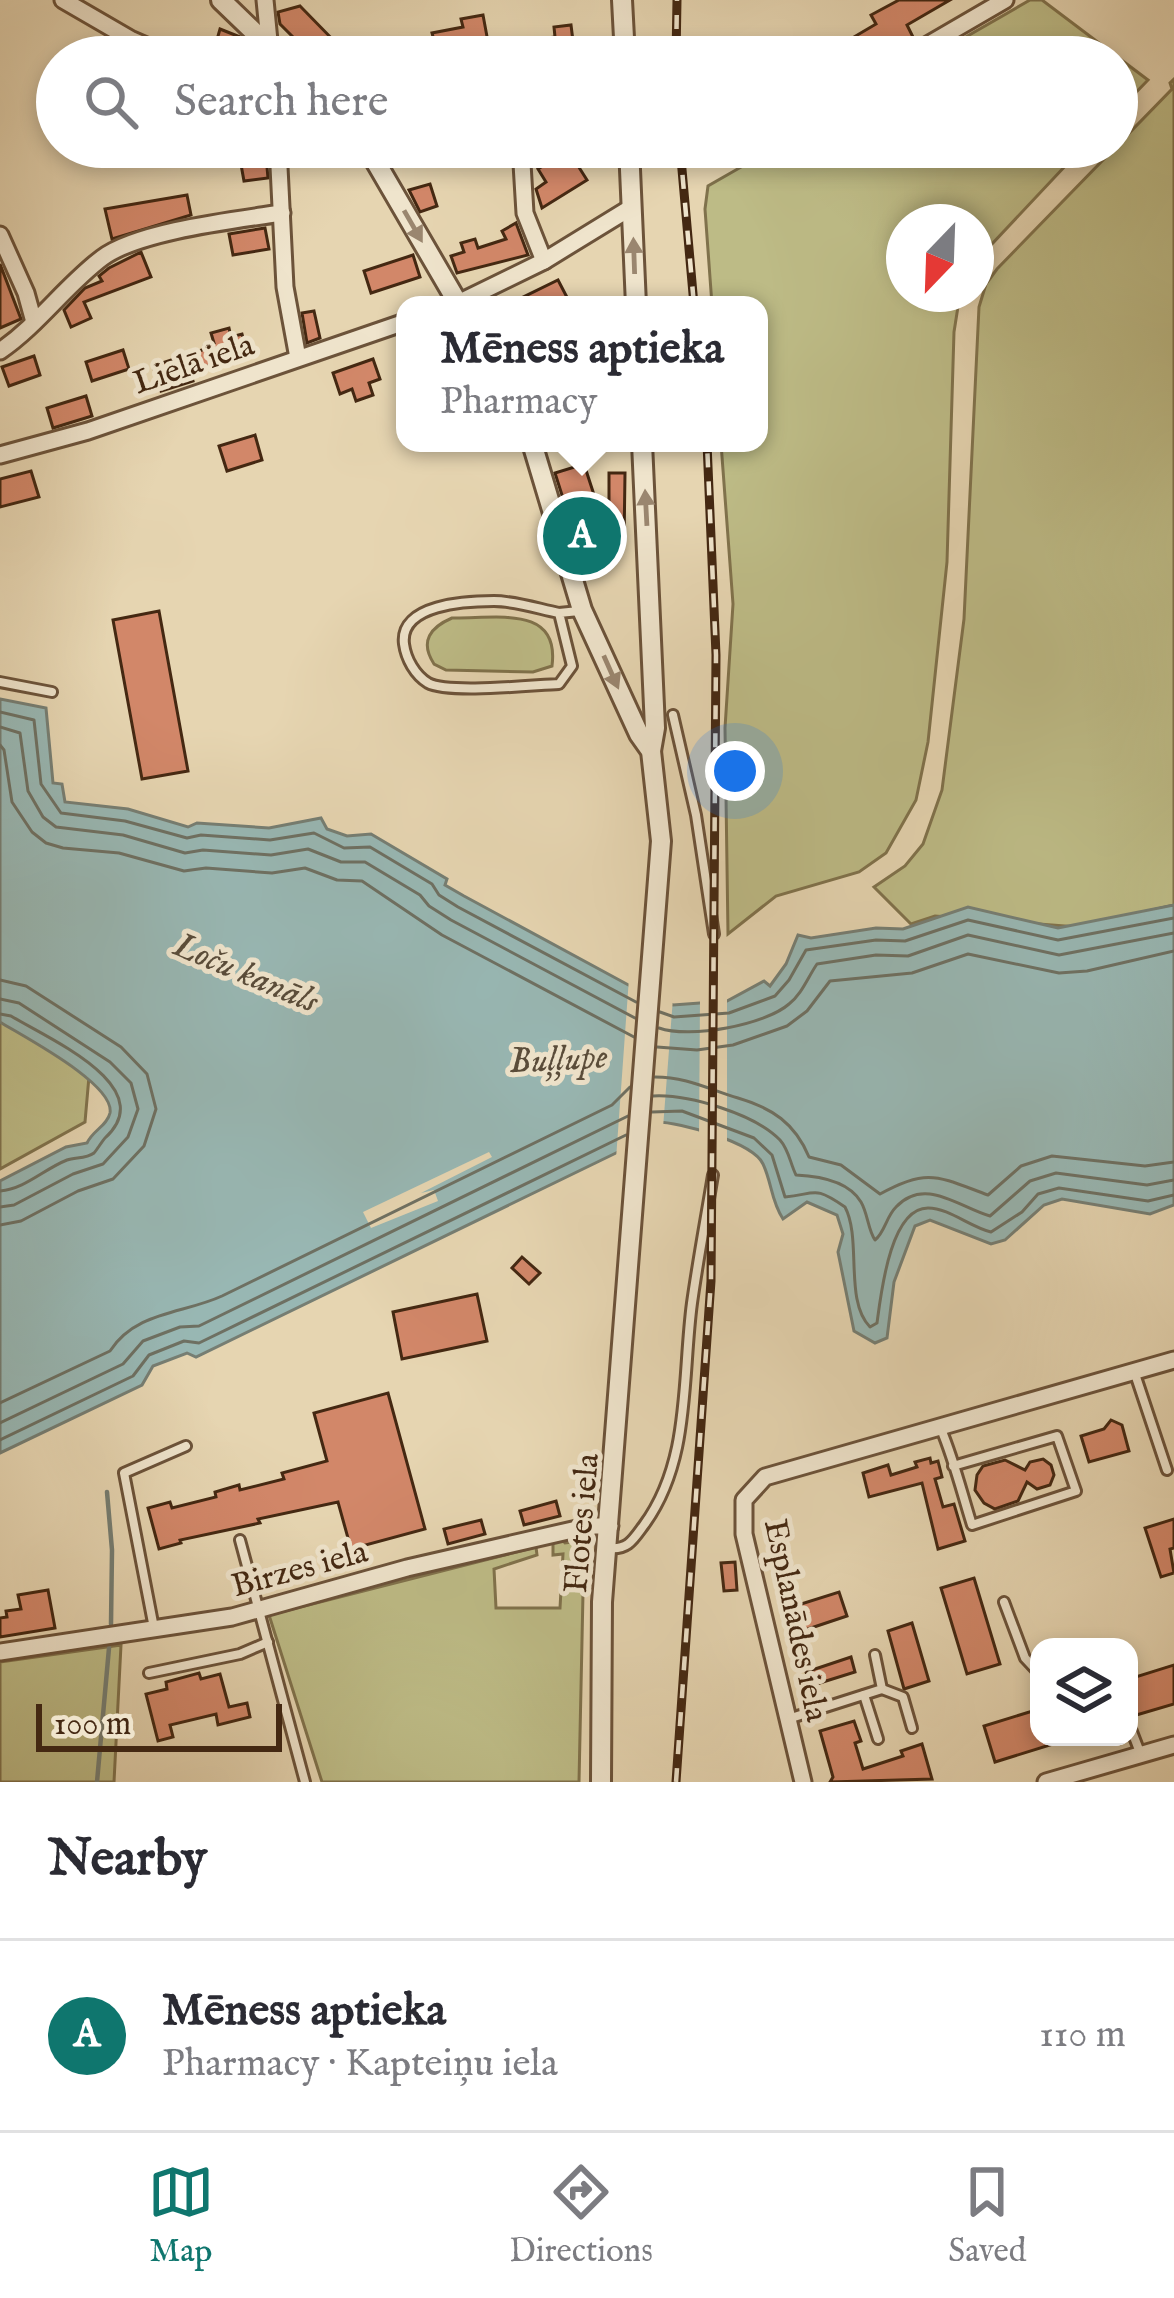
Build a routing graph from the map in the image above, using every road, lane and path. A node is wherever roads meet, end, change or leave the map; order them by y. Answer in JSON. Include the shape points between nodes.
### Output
{"nodes":[{"id":1,"x":63,"y":0,"type":"edge"},
{"id":2,"x":221,"y":0,"type":"edge"},
{"id":3,"x":265,"y":0,"type":"edge"},
{"id":4,"x":622,"y":0,"type":"edge"},
{"id":5,"x":1006,"y":0,"type":"edge"},
{"id":6,"x":125,"y":36,"type":"edge"},
{"id":7,"x":253,"y":36,"type":"edge"},
{"id":8,"x":268,"y":36,"type":"edge"},
{"id":9,"x":624,"y":36,"type":"edge"},
{"id":10,"x":943,"y":36,"type":"edge"},
{"id":11,"x":279,"y":168,"type":"edge"},
{"id":12,"x":379,"y":168,"type":"edge"},
{"id":13,"x":522,"y":168,"type":"edge"},
{"id":14,"x":630,"y":168,"type":"edge"},
{"id":15,"x":632,"y":207,"type":"junction"},
{"id":16,"x":282,"y":213,"type":"junction"},
{"id":17,"x":0,"y":235,"type":"edge"},
{"id":18,"x":544,"y":261,"type":"junction"},
{"id":19,"x":452,"y":296,"type":"edge"},
{"id":20,"x":473,"y":296,"type":"edge"},
{"id":21,"x":636,"y":296,"type":"edge"},
{"id":22,"x":34,"y":322,"type":"junction"},
{"id":23,"x":396,"y":325,"type":"edge"},
{"id":24,"x":0,"y":351,"type":"edge"},
{"id":25,"x":298,"y":358,"type":"junction"},
{"id":26,"x":535,"y":452,"type":"edge"},
{"id":27,"x":642,"y":452,"type":"edge"},
{"id":28,"x":0,"y":455,"type":"edge"},
{"id":29,"x":582,"y":610,"type":"junction"},
{"id":30,"x":559,"y":614,"type":"junction"},
{"id":31,"x":0,"y":682,"type":"edge"},
{"id":32,"x":52,"y":692,"type":"dead end"},
{"id":33,"x":673,"y":715,"type":"dead end"},
{"id":34,"x":651,"y":751,"type":"junction"},
{"id":35,"x":714,"y":934,"type":"dead end"},
{"id":36,"x":713,"y":1175,"type":"dead end"},
{"id":37,"x":1174,"y":1360,"type":"edge"},
{"id":38,"x":1135,"y":1372,"type":"junction"},
{"id":39,"x":941,"y":1428,"type":"junction"},
{"id":40,"x":186,"y":1446,"type":"dead end"},
{"id":41,"x":953,"y":1466,"type":"junction"},
{"id":42,"x":1167,"y":1470,"type":"dead end"},
{"id":43,"x":610,"y":1526,"type":"junction"},
{"id":44,"x":240,"y":1540,"type":"dead end"},
{"id":45,"x":608,"y":1548,"type":"junction"},
{"id":46,"x":1004,"y":1602,"type":"dead end"},
{"id":47,"x":260,"y":1609,"type":"junction"},
{"id":48,"x":154,"y":1629,"type":"junction"},
{"id":49,"x":268,"y":1642,"type":"junction"},
{"id":50,"x":0,"y":1652,"type":"edge"},
{"id":51,"x":874,"y":1655,"type":"dead end"},
{"id":52,"x":1030,"y":1663,"type":"edge"},
{"id":53,"x":149,"y":1673,"type":"dead end"},
{"id":54,"x":882,"y":1689,"type":"junction"},
{"id":55,"x":864,"y":1695,"type":"junction"},
{"id":56,"x":788,"y":1719,"type":"junction"},
{"id":57,"x":912,"y":1728,"type":"dead end"},
{"id":58,"x":878,"y":1738,"type":"dead end"},
{"id":59,"x":1174,"y":1745,"type":"edge"},
{"id":60,"x":1138,"y":1746,"type":"edge"},
{"id":61,"x":1141,"y":1755,"type":"junction"},
{"id":62,"x":1075,"y":1778,"type":"edge"},
{"id":63,"x":305,"y":1782,"type":"edge"},
{"id":64,"x":601,"y":1782,"type":"edge"},
{"id":65,"x":802,"y":1782,"type":"edge"},
{"id":66,"x":1046,"y":1782,"type":"edge"}],
"edges":[{"from":1,"to":6,"type":"street"},
{"from":2,"to":7,"type":"street"},
{"from":3,"to":8,"type":"street"},
{"from":4,"to":9,"type":"street"},
{"from":5,"to":10,"type":"street"},
{"from":11,"to":16,"type":"street"},
{"from":12,"to":19,"type":"street","one_way":true},
{"from":13,"to":18,"type":"street","via":[[525,213]]},
{"from":14,"to":15,"type":"street"},
{"from":15,"to":18,"type":"street"},
{"from":21,"to":15,"type":"street","one_way":true},
{"from":16,"to":22,"type":"street","via":[[180,230],[108,253]]},
{"from":16,"to":25,"type":"street"},
{"from":17,"to":22,"type":"street"},
{"from":18,"to":20,"type":"street"},
{"from":22,"to":24,"type":"street"},
{"from":23,"to":25,"type":"street","name":"Lielā iela"},
{"from":25,"to":28,"type":"street","name":"Lielā iela"},
{"from":26,"to":29,"type":"street"},
{"from":34,"to":27,"type":"street","one_way":true},
{"from":29,"to":30,"type":"lane"},
{"from":29,"to":34,"type":"street","one_way":true},
{"from":30,"to":30,"type":"lane","via":[[498,601],[429,610],[408,623],[409,664],[428,683],[449,688],[559,684],[572,666]]},
{"from":31,"to":32,"type":"lane"},
{"from":33,"to":35,"type":"lane"},
{"from":34,"to":43,"type":"street","name":"Flotes iela","via":[[661,842]]},
{"from":36,"to":45,"type":"lane","via":[[680,1442],[650,1518],[630,1544]]},
{"from":37,"to":38,"type":"street"},
{"from":38,"to":39,"type":"street"},
{"from":38,"to":42,"type":"lane"},
{"from":39,"to":41,"type":"lane"},
{"from":39,"to":56,"type":"street","name":"Esplanādes iela","via":[[765,1477],[744,1500],[744,1534]]},
{"from":40,"to":48,"type":"lane","via":[[124,1473]]},
{"from":41,"to":41,"type":"lane","via":[[972,1525],[1076,1491],[1057,1436]]},
{"from":43,"to":45,"type":"street","name":"Flotes iela"},
{"from":43,"to":47,"type":"street","name":"Birzes iela"},
{"from":44,"to":47,"type":"lane"},
{"from":45,"to":64,"type":"street","name":"Flotes iela"},
{"from":46,"to":52,"type":"lane"},
{"from":47,"to":48,"type":"street","name":"Birzes iela"},
{"from":47,"to":49,"type":"lane"},
{"from":48,"to":50,"type":"street","name":"Birzes iela"},
{"from":49,"to":53,"type":"lane"},
{"from":49,"to":63,"type":"lane"},
{"from":51,"to":54,"type":"lane"},
{"from":54,"to":55,"type":"lane"},
{"from":54,"to":57,"type":"lane","via":[[902,1697]]},
{"from":55,"to":56,"type":"lane"},
{"from":55,"to":58,"type":"lane"},
{"from":56,"to":65,"type":"street","name":"Esplanādes iela"},
{"from":59,"to":61,"type":"street"},
{"from":60,"to":61,"type":"lane"},
{"from":61,"to":62,"type":"street"},
{"from":62,"to":66,"type":"street"}]}
